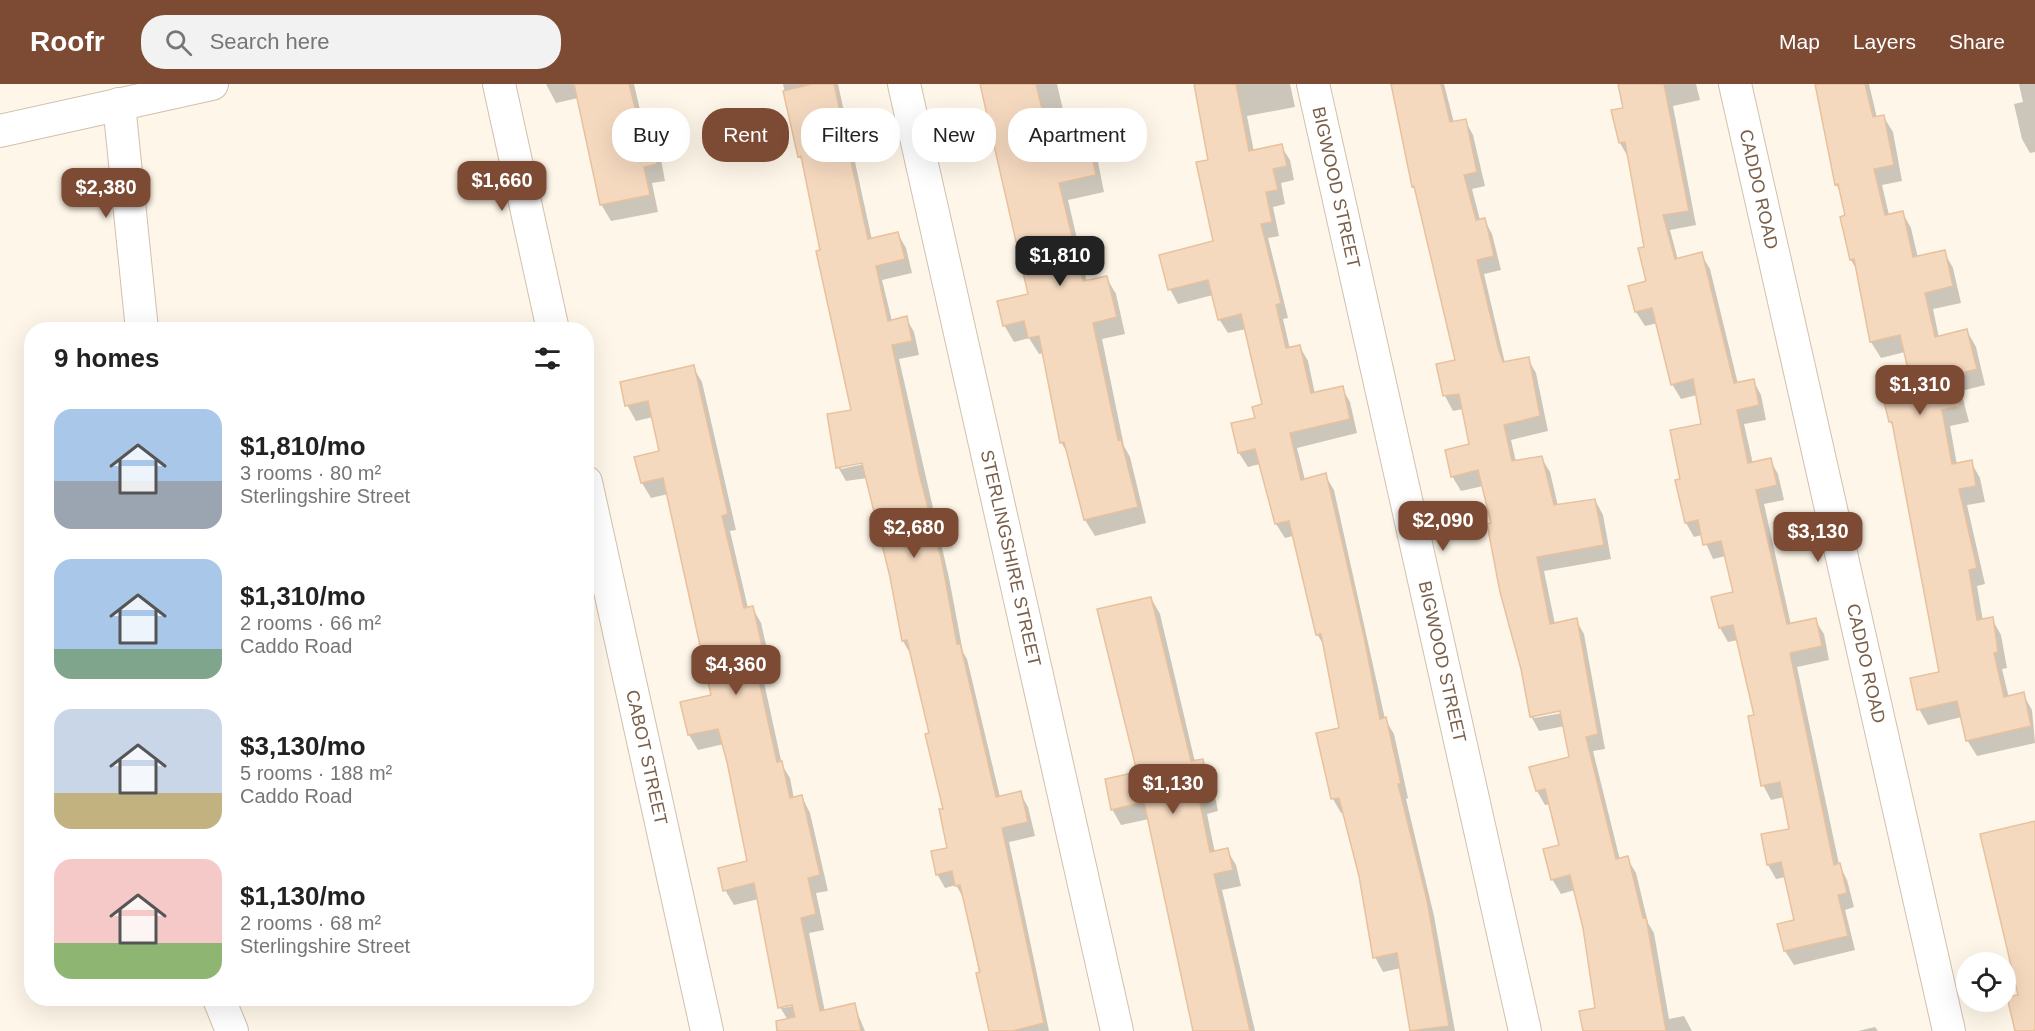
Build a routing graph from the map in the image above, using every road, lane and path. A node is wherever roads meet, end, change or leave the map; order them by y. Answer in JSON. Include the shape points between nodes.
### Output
{"nodes":[{"id":1,"x":212,"y":84,"type":"edge"},
{"id":2,"x":499,"y":84,"type":"edge"},
{"id":3,"x":904,"y":84,"type":"edge"},
{"id":4,"x":1313,"y":84,"type":"edge"},
{"id":5,"x":1735,"y":84,"type":"edge"},
{"id":6,"x":119,"y":104,"type":"junction"},
{"id":7,"x":0,"y":131,"type":"edge"},
{"id":8,"x":141,"y":322,"type":"edge"},
{"id":9,"x":551,"y":322,"type":"edge"},
{"id":10,"x":594,"y":518,"type":"edge"},
{"id":11,"x":222,"y":1006,"type":"edge"},
{"id":12,"x":232,"y":1031,"type":"edge"},
{"id":13,"x":707,"y":1031,"type":"edge"},
{"id":14,"x":1117,"y":1031,"type":"edge"},
{"id":15,"x":1525,"y":1031,"type":"edge"},
{"id":16,"x":1949,"y":1031,"type":"edge"}],
"edges":[{"from":1,"to":6,"type":"street"},
{"from":2,"to":9,"type":"street"},
{"from":3,"to":14,"type":"street","name":"STERLINGSHIRE STREET"},
{"from":4,"to":15,"type":"street","name":"BIGWOOD STREET"},
{"from":5,"to":16,"type":"street","name":"CADDO ROAD"},
{"from":6,"to":7,"type":"street"},
{"from":6,"to":8,"type":"street"},
{"from":10,"to":13,"type":"street","name":"CABOT STREET"},
{"from":11,"to":12,"type":"street"}]}
